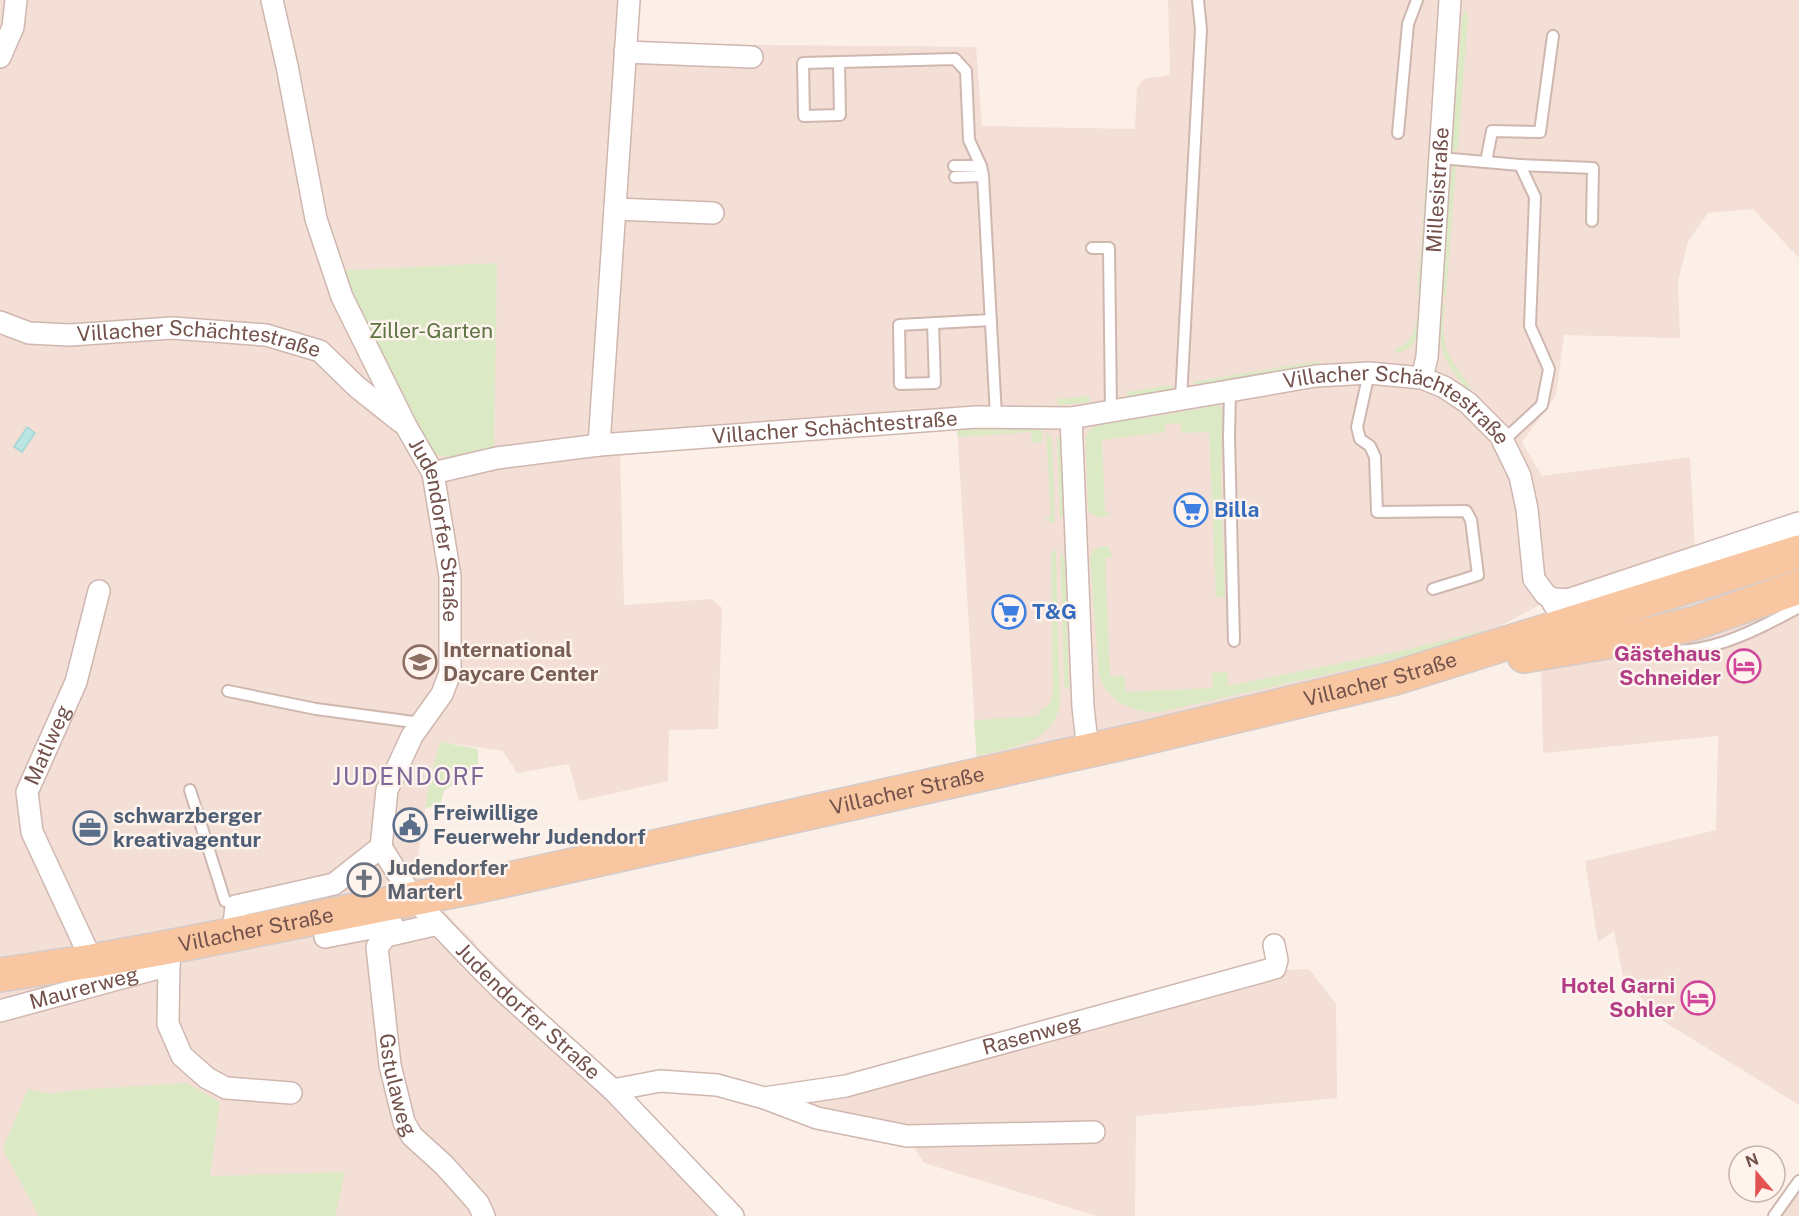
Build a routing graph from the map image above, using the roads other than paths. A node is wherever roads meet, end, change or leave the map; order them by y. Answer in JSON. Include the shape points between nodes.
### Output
{"nodes":[{"id":1,"x":16,"y":0,"type":"edge"},
{"id":2,"x":272,"y":0,"type":"edge"},
{"id":3,"x":283,"y":0,"type":"edge"},
{"id":4,"x":629,"y":0,"type":"edge"},
{"id":5,"x":1198,"y":0,"type":"edge"},
{"id":6,"x":1417,"y":0,"type":"edge"},
{"id":7,"x":1450,"y":0,"type":"edge"},
{"id":8,"x":1553,"y":36,"type":"dead end"},
{"id":9,"x":625,"y":52,"type":"junction"},
{"id":10,"x":0,"y":57,"type":"edge"},
{"id":11,"x":752,"y":57,"type":"dead end"},
{"id":12,"x":839,"y":63,"type":"junction"},
{"id":13,"x":1398,"y":133,"type":"dead end"},
{"id":14,"x":1440,"y":158,"type":"junction"},
{"id":15,"x":1486,"y":162,"type":"junction"},
{"id":16,"x":1520,"y":165,"type":"junction"},
{"id":17,"x":955,"y":171,"type":"dead end"},
{"id":18,"x":982,"y":171,"type":"junction"},
{"id":19,"x":615,"y":209,"type":"junction"},
{"id":20,"x":713,"y":213,"type":"dead end"},
{"id":21,"x":1592,"y":221,"type":"dead end"},
{"id":22,"x":1092,"y":248,"type":"dead end"},
{"id":23,"x":991,"y":320,"type":"junction"},
{"id":24,"x":0,"y":321,"type":"edge"},
{"id":25,"x":933,"y":323,"type":"junction"},
{"id":26,"x":1369,"y":373,"type":"junction"},
{"id":27,"x":1422,"y":378,"type":"junction"},
{"id":28,"x":1230,"y":390,"type":"junction"},
{"id":29,"x":1181,"y":399,"type":"junction"},
{"id":30,"x":1111,"y":410,"type":"junction"},
{"id":31,"x":996,"y":416,"type":"junction"},
{"id":32,"x":1071,"y":418,"type":"junction"},
{"id":33,"x":406,"y":426,"type":"junction"},
{"id":34,"x":1503,"y":441,"type":"junction"},
{"id":35,"x":599,"y":445,"type":"junction"},
{"id":36,"x":433,"y":473,"type":"junction"},
{"id":37,"x":1799,"y":526,"type":"edge"},
{"id":38,"x":1799,"y":552,"type":"edge"},
{"id":39,"x":1799,"y":587,"type":"edge"},
{"id":40,"x":1433,"y":589,"type":"dead end"},
{"id":41,"x":99,"y":591,"type":"dead end"},
{"id":42,"x":1556,"y":602,"type":"junction"},
{"id":43,"x":1799,"y":607,"type":"edge"},
{"id":44,"x":1623,"y":639,"type":"junction"},
{"id":45,"x":1234,"y":641,"type":"dead end"},
{"id":46,"x":1485,"y":650,"type":"junction"},
{"id":47,"x":1395,"y":678,"type":"junction"},
{"id":48,"x":228,"y":691,"type":"dead end"},
{"id":49,"x":421,"y":723,"type":"junction"},
{"id":50,"x":1088,"y":751,"type":"junction"},
{"id":51,"x":190,"y":790,"type":"dead end"},
{"id":52,"x":381,"y":847,"type":"junction"},
{"id":53,"x":413,"y":897,"type":"junction"},
{"id":54,"x":225,"y":901,"type":"dead end"},
{"id":55,"x":438,"y":924,"type":"junction"},
{"id":56,"x":233,"y":934,"type":"junction"},
{"id":57,"x":395,"y":934,"type":"junction"},
{"id":58,"x":325,"y":937,"type":"dead end"},
{"id":59,"x":1274,"y":945,"type":"dead end"},
{"id":60,"x":169,"y":956,"type":"junction"},
{"id":61,"x":92,"y":961,"type":"junction"},
{"id":62,"x":0,"y":975,"type":"edge"},
{"id":63,"x":0,"y":1011,"type":"edge"},
{"id":64,"x":614,"y":1090,"type":"junction"},
{"id":65,"x":291,"y":1094,"type":"dead end"},
{"id":66,"x":764,"y":1098,"type":"junction"},
{"id":67,"x":1095,"y":1132,"type":"dead end"},
{"id":68,"x":1799,"y":1181,"type":"edge"},
{"id":69,"x":484,"y":1216,"type":"edge"},
{"id":70,"x":733,"y":1216,"type":"edge"},
{"id":71,"x":1774,"y":1216,"type":"edge"}],
"edges":[{"from":1,"to":10,"type":"street","via":[[13,27]]},
{"from":2,"to":3,"type":"lane"},
{"from":2,"to":33,"type":"street","name":"Judendorfer Straße","via":[[316,219],[342,297]]},
{"from":4,"to":9,"type":"street"},
{"from":5,"to":29,"type":"lane","via":[[1201,29]]},
{"from":6,"to":13,"type":"lane","via":[[1408,24]]},
{"from":7,"to":14,"type":"street","name":"Millesistraße"},
{"from":8,"to":15,"type":"lane","via":[[1540,132],[1492,131]]},
{"from":9,"to":11,"type":"street"},
{"from":9,"to":19,"type":"street"},
{"from":12,"to":12,"type":"lane","via":[[803,63],[804,116],[840,115]]},
{"from":12,"to":18,"type":"lane","via":[[955,59],[966,72],[969,140]]},
{"from":14,"to":15,"type":"lane"},
{"from":14,"to":27,"type":"street","name":"Millesistraße","via":[[1428,357]]},
{"from":15,"to":16,"type":"lane"},
{"from":16,"to":21,"type":"lane","via":[[1593,168]]},
{"from":16,"to":34,"type":"lane","via":[[1535,197],[1530,326],[1549,369],[1542,405]]},
{"from":17,"to":18,"type":"lane"},
{"from":18,"to":23,"type":"lane"},
{"from":19,"to":20,"type":"street"},
{"from":19,"to":35,"type":"street"},
{"from":22,"to":30,"type":"lane","via":[[1109,248]]},
{"from":23,"to":25,"type":"lane"},
{"from":23,"to":31,"type":"lane"},
{"from":24,"to":33,"type":"street","name":"Villacher Schächtestraße","via":[[29,333],[70,335],[172,328],[266,334],[320,351]]},
{"from":25,"to":25,"type":"lane","via":[[899,325],[900,384],[935,383]]},
{"from":26,"to":27,"type":"street","name":"Villacher Schächtestraße"},
{"from":26,"to":28,"type":"street","name":"Villacher Schächtestraße","via":[[1316,376]]},
{"from":26,"to":40,"type":"lane","via":[[1357,427],[1360,439],[1370,446],[1375,457],[1377,512],[1466,511],[1470,520],[1478,575]]},
{"from":27,"to":34,"type":"street","name":"Villacher Schächtestraße","via":[[1468,403]]},
{"from":28,"to":29,"type":"street","name":"Villacher Schächtestraße"},
{"from":28,"to":45,"type":"lane"},
{"from":29,"to":30,"type":"street","name":"Villacher Schächtestraße"},
{"from":30,"to":32,"type":"street","name":"Villacher Schächtestraße"},
{"from":31,"to":32,"type":"street","name":"Villacher Schächtestraße"},
{"from":31,"to":35,"type":"street","name":"Villacher Schächtestraße"},
{"from":32,"to":50,"type":"street"},
{"from":33,"to":36,"type":"street","name":"Judendorfer Straße"},
{"from":34,"to":42,"type":"street","name":"Villacher Schächtestraße","via":[[1520,476],[1533,579]]},
{"from":35,"to":36,"type":"street","name":"Villacher Schächtestraße","via":[[497,458]]},
{"from":36,"to":49,"type":"street","name":"Judendorfer Straße","via":[[450,576],[450,673],[442,694]]},
{"from":37,"to":42,"type":"street","via":[[1568,603]]},
{"from":38,"to":46,"type":"main road","name":"Villacher Straße"},
{"from":39,"to":44,"type":"main road","via":[[1695,623]]},
{"from":41,"to":61,"type":"street","name":"Matlweg","via":[[76,682],[27,792],[32,832]]},
{"from":42,"to":46,"type":"main road"},
{"from":43,"to":44,"type":"lane","via":[[1736,638],[1710,646],[1663,651]]},
{"from":44,"to":47,"type":"main road"},
{"from":46,"to":47,"type":"main road","name":"Villacher Straße"},
{"from":47,"to":50,"type":"main road","name":"Villacher Straße"},
{"from":48,"to":49,"type":"lane","via":[[316,709]]},
{"from":49,"to":52,"type":"street","name":"Judendorfer Straße","via":[[387,790]]},
{"from":50,"to":53,"type":"main road","name":"Villacher Straße","via":[[483,885]]},
{"from":51,"to":54,"type":"lane"},
{"from":52,"to":53,"type":"street","name":"Judendorfer Straße"},
{"from":52,"to":56,"type":"street","via":[[334,884],[236,906]]},
{"from":53,"to":55,"type":"street","name":"Judendorfer Straße"},
{"from":53,"to":56,"type":"main road","name":"Villacher Straße"},
{"from":55,"to":57,"type":"street"},
{"from":55,"to":64,"type":"street","name":"Judendorfer Straße","via":[[501,990]]},
{"from":56,"to":60,"type":"main road","name":"Villacher Straße"},
{"from":57,"to":58,"type":"street","via":[[393,926],[387,925]]},
{"from":57,"to":69,"type":"street","name":"Gstulaweg","via":[[386,936],[377,947],[390,1065],[404,1122],[412,1136],[478,1203]]},
{"from":59,"to":66,"type":"street","name":"Rasenweg","via":[[1275,968],[846,1086]]},
{"from":60,"to":61,"type":"main road","name":"Villacher Straße"},
{"from":60,"to":63,"type":"street","name":"Maurerweg"},
{"from":60,"to":65,"type":"street","name":"Maurerweg","via":[[168,1024],[182,1056],[207,1078],[226,1088]]},
{"from":61,"to":62,"type":"main road","name":"Villacher Straße"},
{"from":64,"to":66,"type":"street","name":"Rasenweg","via":[[660,1081],[717,1085]]},
{"from":64,"to":70,"type":"street","name":"Judendorfer Straße"},
{"from":66,"to":67,"type":"street","name":"Rasenweg","via":[[817,1118],[907,1136]]},
{"from":68,"to":71,"type":"lane"}]}
